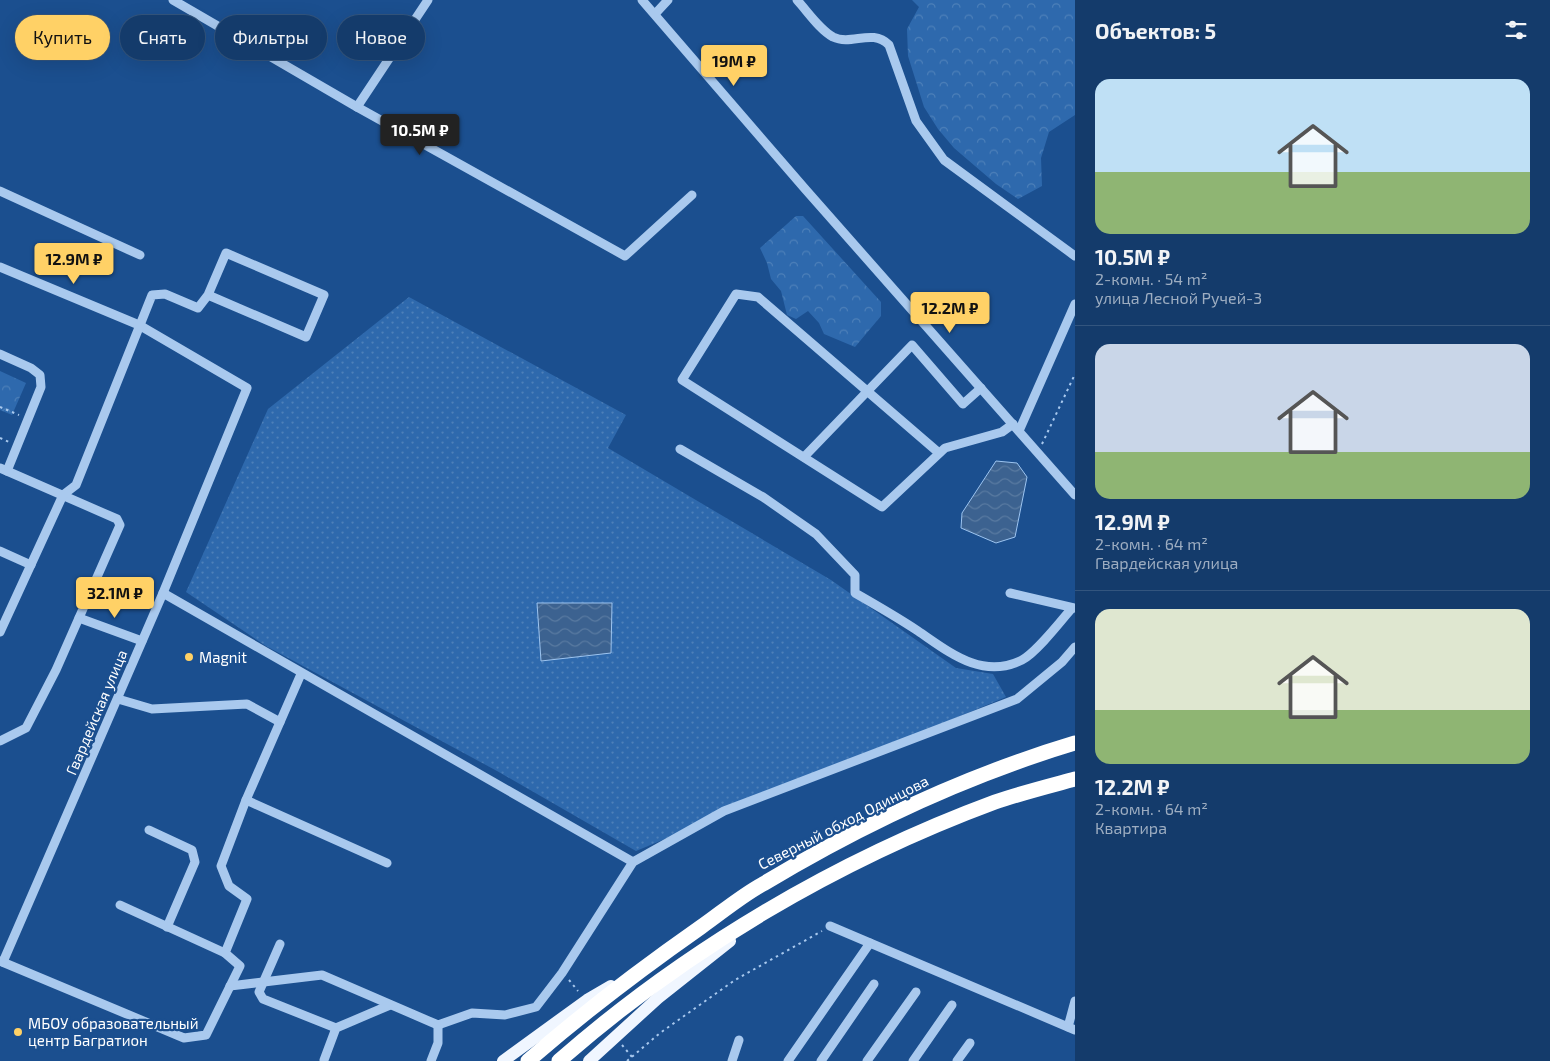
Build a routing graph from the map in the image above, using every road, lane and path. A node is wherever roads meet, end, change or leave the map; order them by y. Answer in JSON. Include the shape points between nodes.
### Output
{"nodes":[{"id":1,"x":173,"y":0,"type":"edge"},
{"id":2,"x":428,"y":0,"type":"edge"},
{"id":3,"x":642,"y":0,"type":"edge"},
{"id":4,"x":668,"y":0,"type":"edge"},
{"id":5,"x":797,"y":0,"type":"edge"},
{"id":6,"x":655,"y":14,"type":"junction"},
{"id":7,"x":357,"y":107,"type":"junction"},
{"id":8,"x":0,"y":191,"type":"edge"},
{"id":9,"x":692,"y":195,"type":"dead end"},
{"id":10,"x":140,"y":255,"type":"dead end"},
{"id":11,"x":1075,"y":256,"type":"edge"},
{"id":12,"x":0,"y":267,"type":"edge"},
{"id":13,"x":208,"y":295,"type":"junction"},
{"id":14,"x":1075,"y":304,"type":"edge"},
{"id":15,"x":139,"y":325,"type":"junction"},
{"id":16,"x":0,"y":354,"type":"edge"},
{"id":17,"x":1075,"y":374,"type":"edge"},
{"id":18,"x":981,"y":388,"type":"junction"},
{"id":19,"x":867,"y":391,"type":"junction"},
{"id":20,"x":0,"y":407,"type":"edge"},
{"id":21,"x":28,"y":419,"type":"junction"},
{"id":22,"x":1016,"y":428,"type":"junction"},
{"id":23,"x":680,"y":449,"type":"dead end"},
{"id":24,"x":1038,"y":453,"type":"junction"},
{"id":25,"x":939,"y":454,"type":"junction"},
{"id":26,"x":804,"y":457,"type":"junction"},
{"id":27,"x":4,"y":469,"type":"edge"},
{"id":28,"x":63,"y":495,"type":"junction"},
{"id":29,"x":1075,"y":495,"type":"edge"},
{"id":30,"x":0,"y":551,"type":"edge"},
{"id":31,"x":31,"y":564,"type":"junction"},
{"id":32,"x":163,"y":593,"type":"junction"},
{"id":33,"x":1010,"y":593,"type":"dead end"},
{"id":34,"x":1074,"y":608,"type":"edge"},
{"id":35,"x":79,"y":618,"type":"junction"},
{"id":36,"x":0,"y":632,"type":"edge"},
{"id":37,"x":142,"y":641,"type":"junction"},
{"id":38,"x":1075,"y":647,"type":"edge"},
{"id":39,"x":301,"y":674,"type":"junction"},
{"id":40,"x":118,"y":698,"type":"junction"},
{"id":41,"x":280,"y":722,"type":"junction"},
{"id":42,"x":1,"y":741,"type":"edge"},
{"id":43,"x":1075,"y":743,"type":"edge"},
{"id":44,"x":1075,"y":778,"type":"edge"},
{"id":45,"x":246,"y":800,"type":"junction"},
{"id":46,"x":149,"y":830,"type":"dead end"},
{"id":47,"x":633,"y":862,"type":"junction"},
{"id":48,"x":387,"y":863,"type":"dead end"},
{"id":49,"x":120,"y":906,"type":"dead end"},
{"id":50,"x":762,"y":914,"type":"junction"},
{"id":51,"x":830,"y":926,"type":"joint"},
{"id":52,"x":167,"y":927,"type":"junction"},
{"id":53,"x":870,"y":943,"type":"junction"},
{"id":54,"x":280,"y":944,"type":"dead end"},
{"id":55,"x":225,"y":953,"type":"junction"},
{"id":56,"x":1,"y":961,"type":"edge"},
{"id":57,"x":642,"y":968,"type":"junction"},
{"id":58,"x":264,"y":982,"type":"junction"},
{"id":59,"x":874,"y":984,"type":"dead end"},
{"id":60,"x":573,"y":985,"type":"dead end"},
{"id":61,"x":230,"y":986,"type":"junction"},
{"id":62,"x":578,"y":990,"type":"dead end"},
{"id":63,"x":916,"y":992,"type":"dead end"},
{"id":64,"x":1075,"y":1001,"type":"edge"},
{"id":65,"x":390,"y":1005,"type":"junction"},
{"id":66,"x":952,"y":1005,"type":"dead end"},
{"id":67,"x":438,"y":1026,"type":"junction"},
{"id":68,"x":336,"y":1028,"type":"junction"},
{"id":69,"x":1072,"y":1029,"type":"edge"},
{"id":70,"x":739,"y":1040,"type":"dead end"},
{"id":71,"x":970,"y":1043,"type":"dead end"},
{"id":72,"x":626,"y":1050,"type":"dead end"},
{"id":73,"x":632,"y":1057,"type":"junction"},
{"id":74,"x":324,"y":1060,"type":"edge"},
{"id":75,"x":790,"y":1060,"type":"edge"},
{"id":76,"x":431,"y":1061,"type":"edge"},
{"id":77,"x":504,"y":1061,"type":"edge"},
{"id":78,"x":528,"y":1061,"type":"edge"},
{"id":79,"x":559,"y":1061,"type":"edge"},
{"id":80,"x":589,"y":1061,"type":"edge"},
{"id":81,"x":627,"y":1061,"type":"edge"},
{"id":82,"x":732,"y":1061,"type":"edge"},
{"id":83,"x":821,"y":1061,"type":"edge"},
{"id":84,"x":867,"y":1061,"type":"edge"},
{"id":85,"x":913,"y":1061,"type":"edge"},
{"id":86,"x":957,"y":1061,"type":"edge"}],
"edges":[{"from":1,"to":7,"type":"street"},
{"from":2,"to":7,"type":"street"},
{"from":3,"to":6,"type":"street"},
{"from":4,"to":6,"type":"street"},
{"from":5,"to":11,"type":"street","via":[[834,37],[846,40],[870,36],[883,39],[889,45],[916,121],[944,160]]},
{"from":6,"to":18,"type":"street"},
{"from":7,"to":9,"type":"street","via":[[625,256]]},
{"from":8,"to":10,"type":"street"},
{"from":12,"to":15,"type":"street"},
{"from":13,"to":13,"type":"street","via":[[306,337],[324,295],[226,253]]},
{"from":13,"to":15,"type":"street","via":[[198,308],[165,294],[152,295]]},
{"from":14,"to":22,"type":"street"},
{"from":15,"to":28,"type":"street","via":[[76,485]]},
{"from":15,"to":32,"type":"street","name":"Гвардейская улица","via":[[247,388]]},
{"from":16,"to":21,"type":"street","via":[[40,375],[40,387]]},
{"from":17,"to":24,"type":"path"},
{"from":18,"to":19,"type":"street","via":[[964,404],[912,345]]},
{"from":18,"to":22,"type":"street"},
{"from":19,"to":25,"type":"street"},
{"from":19,"to":26,"type":"street"},
{"from":19,"to":26,"type":"street","via":[[758,297],[736,294],[682,380]]},
{"from":20,"to":21,"type":"path"},
{"from":21,"to":27,"type":"street"},
{"from":22,"to":24,"type":"street"},
{"from":22,"to":25,"type":"street","via":[[945,448]]},
{"from":23,"to":34,"type":"street","via":[[763,496],[816,534],[855,575],[856,593],[954,657],[976,665],[1002,667],[1023,660]]},
{"from":24,"to":29,"type":"street"},
{"from":25,"to":26,"type":"street","via":[[882,507]]},
{"from":27,"to":28,"type":"street"},
{"from":28,"to":31,"type":"street"},
{"from":28,"to":35,"type":"street","via":[[118,519],[120,525]]},
{"from":30,"to":31,"type":"street"},
{"from":31,"to":36,"type":"street"},
{"from":32,"to":37,"type":"street","name":"Гвардейская улица"},
{"from":32,"to":39,"type":"street"},
{"from":33,"to":34,"type":"street"},
{"from":35,"to":37,"type":"street"},
{"from":35,"to":42,"type":"street","via":[[26,728]]},
{"from":37,"to":40,"type":"street","name":"Гвардейская улица"},
{"from":38,"to":47,"type":"street","via":[[1017,699],[724,811]]},
{"from":39,"to":41,"type":"street"},
{"from":39,"to":47,"type":"street"},
{"from":40,"to":41,"type":"street","via":[[152,709],[248,704]]},
{"from":40,"to":56,"type":"street","name":"Гвардейская улица"},
{"from":41,"to":45,"type":"street"},
{"from":43,"to":57,"type":"highway","name":"Северный обход Одинцова","via":[[954,785],[857,831],[761,884]]},
{"from":44,"to":50,"type":"highway","via":[[996,802],[922,832]]},
{"from":45,"to":48,"type":"street"},
{"from":45,"to":55,"type":"street","via":[[221,866],[229,886],[247,899]]},
{"from":46,"to":52,"type":"street","via":[[192,850],[195,862]]},
{"from":47,"to":67,"type":"street","via":[[562,973],[536,1007],[505,1015],[472,1013]]},
{"from":49,"to":52,"type":"street"},
{"from":50,"to":79,"type":"highway","via":[[658,984]]},
{"from":50,"to":80,"type":"main road","via":[[658,998]]},
{"from":51,"to":53,"type":"street"},
{"from":51,"to":73,"type":"path","via":[[735,980]]},
{"from":52,"to":55,"type":"street"},
{"from":53,"to":69,"type":"street"},
{"from":53,"to":75,"type":"street"},
{"from":54,"to":58,"type":"street"},
{"from":55,"to":61,"type":"street","via":[[240,966]]},
{"from":56,"to":61,"type":"street","via":[[184,1038],[206,1035]]},
{"from":57,"to":77,"type":"main road","via":[[587,1000]]},
{"from":57,"to":78,"type":"highway","name":"Северный обход Одинцова"},
{"from":58,"to":61,"type":"street"},
{"from":58,"to":65,"type":"street","via":[[322,975]]},
{"from":58,"to":68,"type":"street","via":[[259,992],[264,999]]},
{"from":59,"to":83,"type":"street"},
{"from":60,"to":62,"type":"path"},
{"from":63,"to":84,"type":"street"},
{"from":64,"to":69,"type":"street"},
{"from":65,"to":67,"type":"street"},
{"from":65,"to":68,"type":"street"},
{"from":66,"to":85,"type":"street"},
{"from":67,"to":76,"type":"street","via":[[438,1043]]},
{"from":68,"to":74,"type":"street"},
{"from":70,"to":82,"type":"street"},
{"from":71,"to":86,"type":"street"},
{"from":72,"to":73,"type":"path"},
{"from":73,"to":81,"type":"path"}]}
